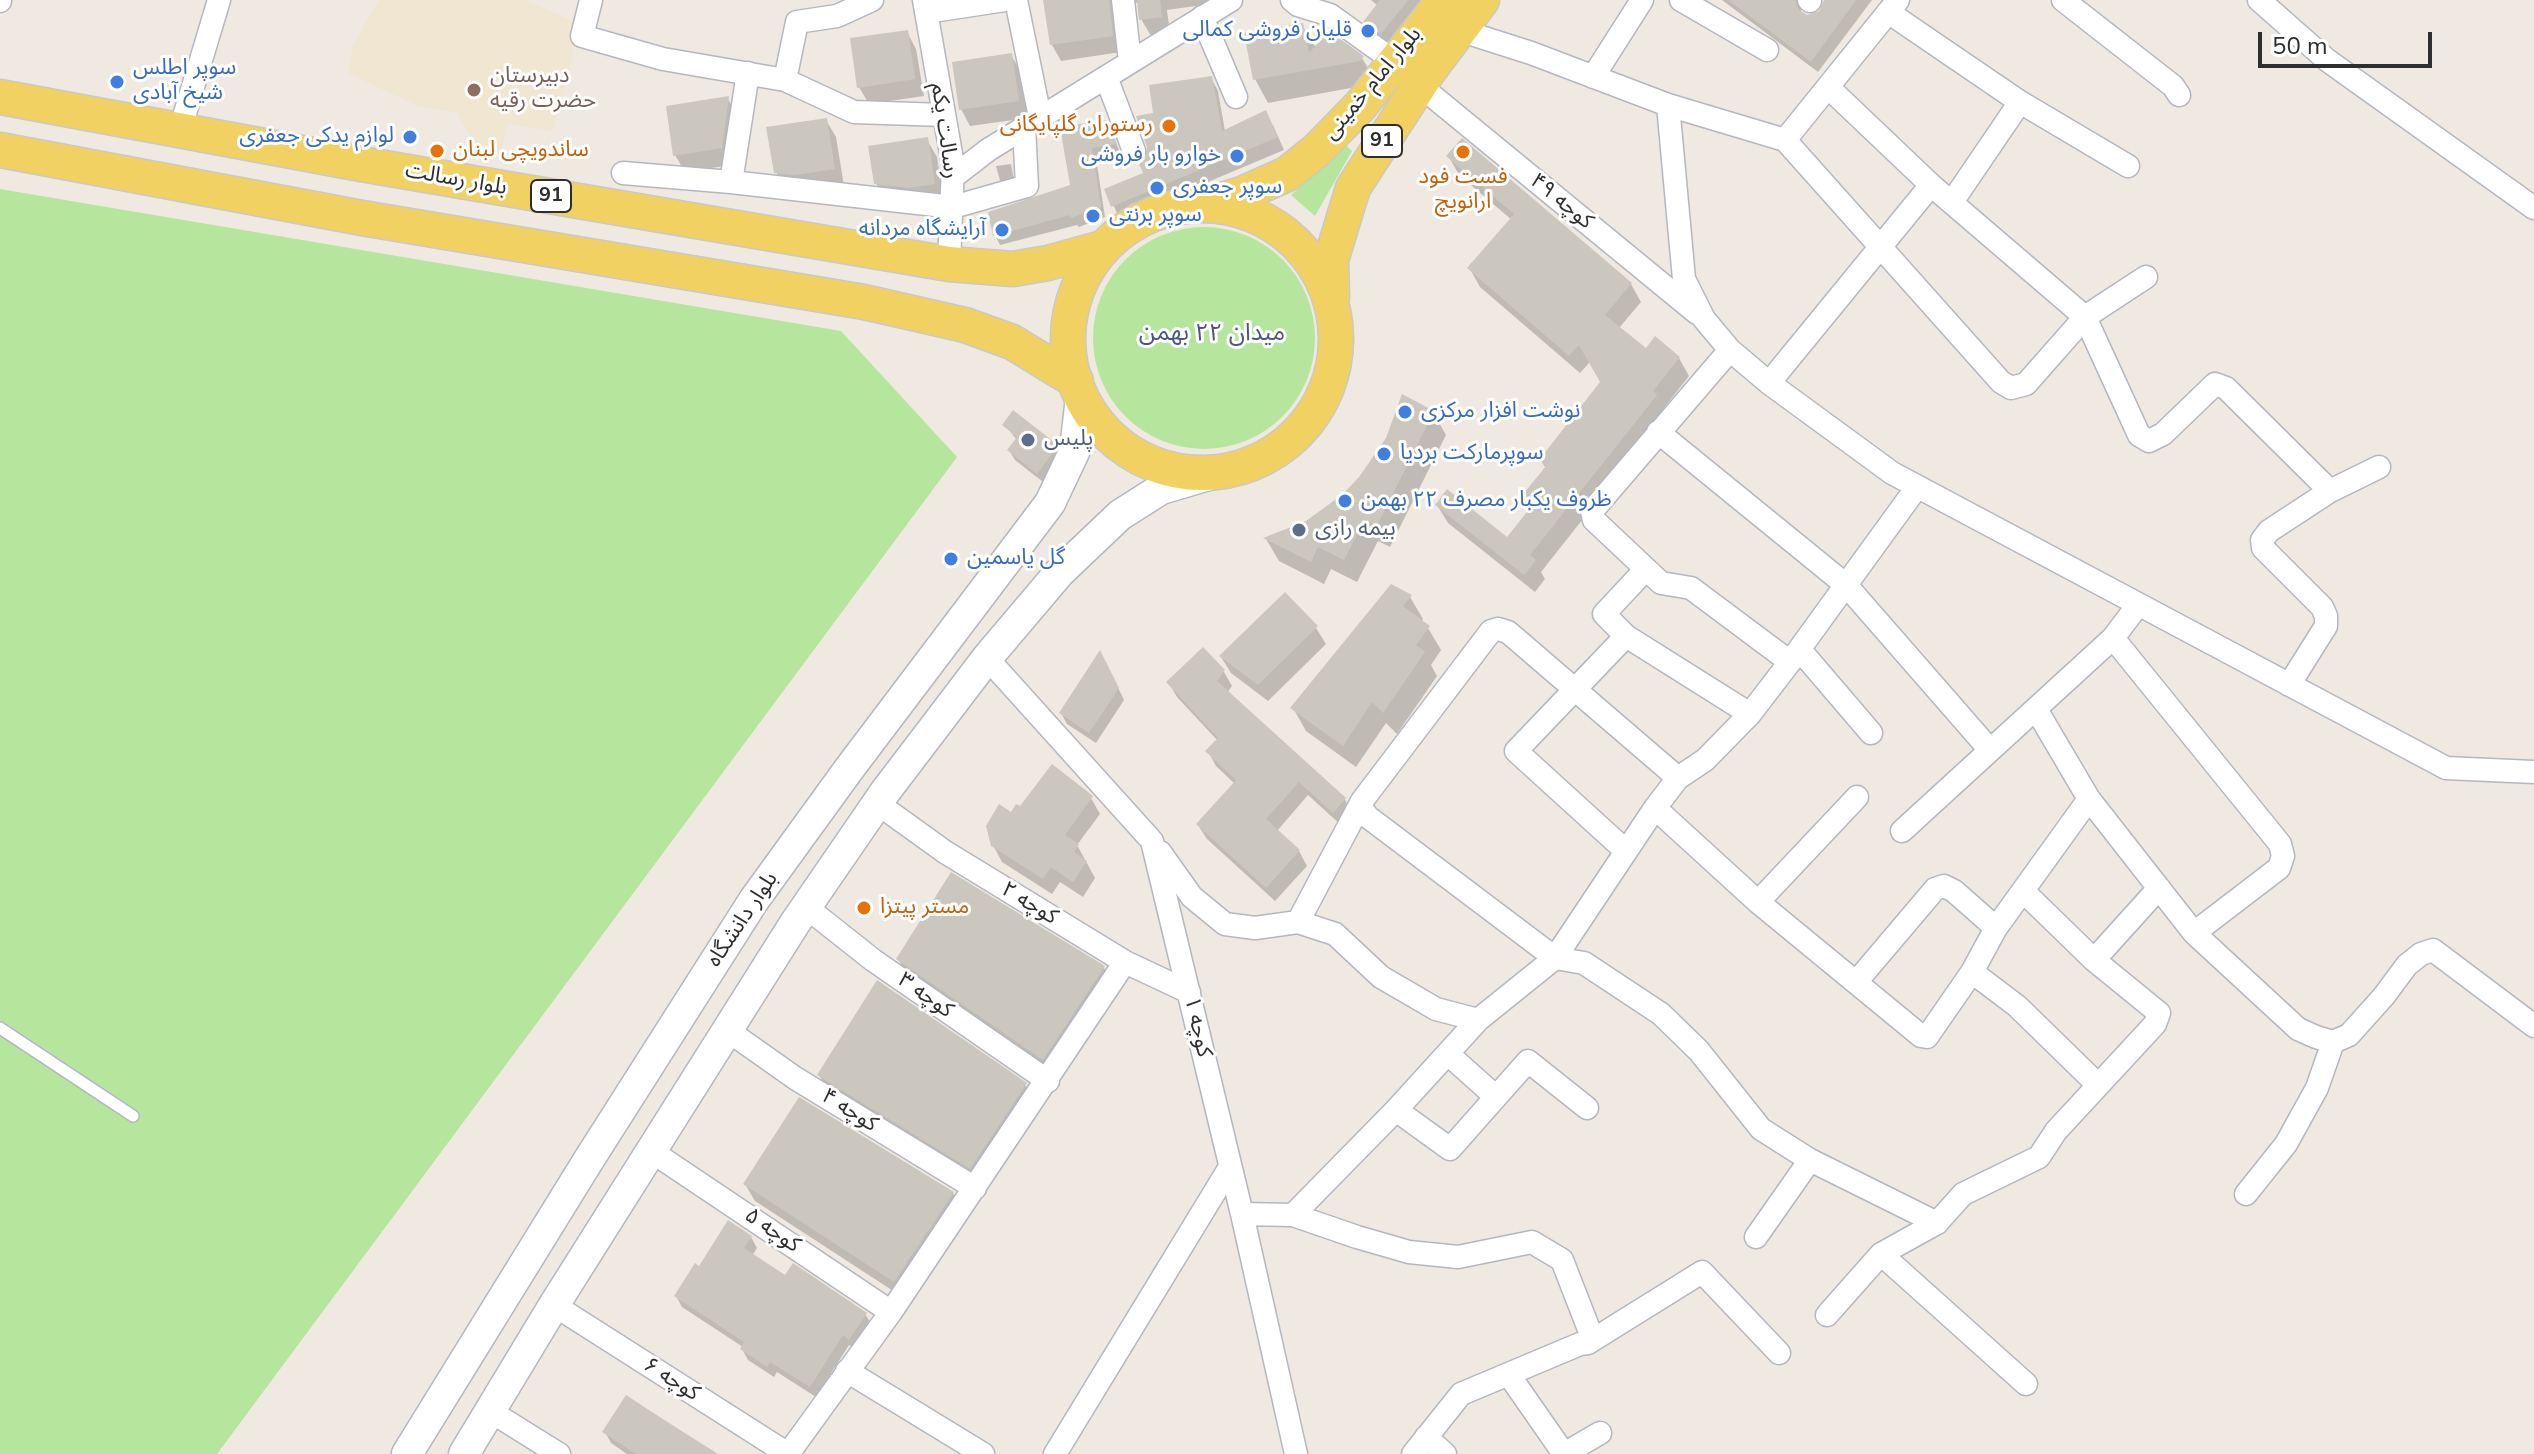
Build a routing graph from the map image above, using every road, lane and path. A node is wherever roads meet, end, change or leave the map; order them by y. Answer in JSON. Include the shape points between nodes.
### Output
{"nodes":[{"id":1,"x":219,"y":0,"type":"edge"},
{"id":2,"x":591,"y":0,"type":"edge"},
{"id":3,"x":872,"y":0,"type":"edge"},
{"id":4,"x":1005,"y":0,"type":"edge"},
{"id":5,"x":1016,"y":0,"type":"edge"},
{"id":6,"x":1123,"y":0,"type":"edge"},
{"id":7,"x":1231,"y":0,"type":"edge"},
{"id":8,"x":1292,"y":0,"type":"edge"},
{"id":9,"x":1444,"y":0,"type":"edge"},
{"id":10,"x":1482,"y":0,"type":"edge"},
{"id":11,"x":1642,"y":0,"type":"edge"},
{"id":12,"x":1681,"y":0,"type":"edge"},
{"id":13,"x":2063,"y":0,"type":"edge"},
{"id":14,"x":2259,"y":0,"type":"edge"},
{"id":15,"x":925,"y":6,"type":"edge"},
{"id":16,"x":1893,"y":6,"type":"edge"},
{"id":17,"x":1202,"y":17,"type":"junction"},
{"id":18,"x":1459,"y":30,"type":"junction"},
{"id":19,"x":1767,"y":50,"type":"dead end"},
{"id":20,"x":1394,"y":61,"type":"junction"},
{"id":21,"x":1130,"y":62,"type":"junction"},
{"id":22,"x":748,"y":73,"type":"junction"},
{"id":23,"x":1106,"y":77,"type":"junction"},
{"id":24,"x":1593,"y":77,"type":"junction"},
{"id":25,"x":785,"y":80,"type":"junction"},
{"id":26,"x":1419,"y":85,"type":"junction"},
{"id":27,"x":1828,"y":87,"type":"junction"},
{"id":28,"x":2179,"y":95,"type":"dead end"},
{"id":29,"x":0,"y":97,"type":"edge"},
{"id":30,"x":1236,"y":97,"type":"dead end"},
{"id":31,"x":2020,"y":102,"type":"junction"},
{"id":32,"x":1668,"y":105,"type":"junction"},
{"id":33,"x":944,"y":115,"type":"junction"},
{"id":34,"x":1032,"y":122,"type":"junction"},
{"id":35,"x":180,"y":130,"type":"junction"},
{"id":36,"x":1785,"y":140,"type":"junction"},
{"id":37,"x":0,"y":150,"type":"edge"},
{"id":38,"x":1134,"y":151,"type":"dead end"},
{"id":39,"x":2128,"y":166,"type":"dead end"},
{"id":40,"x":623,"y":173,"type":"dead end"},
{"id":41,"x":953,"y":177,"type":"junction"},
{"id":42,"x":731,"y":182,"type":"junction"},
{"id":43,"x":1931,"y":185,"type":"junction"},
{"id":44,"x":1952,"y":202,"type":"junction"},
{"id":45,"x":1211,"y":203,"type":"junction"},
{"id":46,"x":953,"y":207,"type":"junction"},
{"id":47,"x":2534,"y":208,"type":"edge"},
{"id":48,"x":1882,"y":246,"type":"junction"},
{"id":49,"x":1102,"y":248,"type":"junction"},
{"id":50,"x":949,"y":264,"type":"junction"},
{"id":51,"x":2146,"y":277,"type":"dead end"},
{"id":52,"x":1332,"y":301,"type":"junction"},
{"id":53,"x":2085,"y":317,"type":"junction"},
{"id":54,"x":1704,"y":319,"type":"junction"},
{"id":55,"x":1730,"y":350,"type":"junction"},
{"id":56,"x":1769,"y":383,"type":"junction"},
{"id":57,"x":1079,"y":389,"type":"junction"},
{"id":58,"x":1658,"y":432,"type":"junction"},
{"id":59,"x":2379,"y":467,"type":"dead end"},
{"id":60,"x":1212,"y":474,"type":"junction"},
{"id":61,"x":1917,"y":487,"type":"junction"},
{"id":62,"x":2330,"y":491,"type":"junction"},
{"id":63,"x":1646,"y":569,"type":"junction"},
{"id":64,"x":1846,"y":585,"type":"junction"},
{"id":65,"x":2138,"y":605,"type":"junction"},
{"id":66,"x":1626,"y":636,"type":"junction"},
{"id":67,"x":2113,"y":638,"type":"junction"},
{"id":68,"x":1795,"y":656,"type":"junction"},
{"id":69,"x":987,"y":658,"type":"junction"},
{"id":70,"x":2289,"y":685,"type":"junction"},
{"id":71,"x":1576,"y":690,"type":"junction"},
{"id":72,"x":2036,"y":709,"type":"junction"},
{"id":73,"x":1750,"y":714,"type":"junction"},
{"id":74,"x":1871,"y":733,"type":"dead end"},
{"id":75,"x":1990,"y":750,"type":"junction"},
{"id":76,"x":2534,"y":772,"type":"edge"},
{"id":77,"x":1678,"y":778,"type":"junction"},
{"id":78,"x":1857,"y":797,"type":"dead end"},
{"id":79,"x":2089,"y":799,"type":"junction"},
{"id":80,"x":1362,"y":801,"type":"junction"},
{"id":81,"x":877,"y":803,"type":"junction"},
{"id":82,"x":1655,"y":808,"type":"junction"},
{"id":83,"x":1902,"y":831,"type":"dead end"},
{"id":84,"x":1152,"y":841,"type":"junction"},
{"id":85,"x":1626,"y":851,"type":"junction"},
{"id":86,"x":2159,"y":888,"type":"junction"},
{"id":87,"x":2023,"y":891,"type":"junction"},
{"id":88,"x":1758,"y":902,"type":"junction"},
{"id":89,"x":806,"y":907,"type":"junction"},
{"id":90,"x":1298,"y":922,"type":"junction"},
{"id":91,"x":1996,"y":928,"type":"junction"},
{"id":92,"x":2194,"y":933,"type":"junction"},
{"id":93,"x":1555,"y":958,"type":"junction"},
{"id":94,"x":2094,"y":960,"type":"junction"},
{"id":95,"x":1125,"y":962,"type":"junction"},
{"id":96,"x":1972,"y":972,"type":"junction"},
{"id":97,"x":1857,"y":981,"type":"junction"},
{"id":98,"x":1189,"y":992,"type":"junction"},
{"id":99,"x":1478,"y":1020,"type":"junction"},
{"id":100,"x":2534,"y":1026,"type":"edge"},
{"id":101,"x":0,"y":1028,"type":"edge"},
{"id":102,"x":727,"y":1030,"type":"junction"},
{"id":103,"x":2333,"y":1042,"type":"junction"},
{"id":104,"x":1448,"y":1054,"type":"junction"},
{"id":105,"x":1048,"y":1081,"type":"junction"},
{"id":106,"x":2097,"y":1084,"type":"junction"},
{"id":107,"x":1496,"y":1097,"type":"junction"},
{"id":108,"x":1587,"y":1108,"type":"dead end"},
{"id":109,"x":1396,"y":1110,"type":"junction"},
{"id":110,"x":133,"y":1116,"type":"dead end"},
{"id":111,"x":611,"y":1124,"type":"junction"},
{"id":112,"x":651,"y":1151,"type":"junction"},
{"id":113,"x":1810,"y":1160,"type":"junction"},
{"id":114,"x":1230,"y":1167,"type":"junction"},
{"id":115,"x":975,"y":1188,"type":"junction"},
{"id":116,"x":2246,"y":1194,"type":"dead end"},
{"id":117,"x":1242,"y":1214,"type":"junction"},
{"id":118,"x":1293,"y":1215,"type":"junction"},
{"id":119,"x":1937,"y":1223,"type":"junction"},
{"id":120,"x":1756,"y":1237,"type":"dead end"},
{"id":121,"x":1881,"y":1254,"type":"junction"},
{"id":122,"x":554,"y":1305,"type":"junction"},
{"id":123,"x":891,"y":1312,"type":"junction"},
{"id":124,"x":1827,"y":1315,"type":"dead end"},
{"id":125,"x":1588,"y":1343,"type":"junction"},
{"id":126,"x":1779,"y":1353,"type":"dead end"},
{"id":127,"x":847,"y":1371,"type":"junction"},
{"id":128,"x":1509,"y":1375,"type":"junction"},
{"id":129,"x":2026,"y":1384,"type":"dead end"},
{"id":130,"x":490,"y":1411,"type":"junction"},
{"id":131,"x":1600,"y":1433,"type":"dead end"},
{"id":132,"x":1420,"y":1446,"type":"edge"},
{"id":133,"x":407,"y":1454,"type":"edge"},
{"id":134,"x":464,"y":1454,"type":"edge"},
{"id":135,"x":559,"y":1454,"type":"edge"},
{"id":136,"x":788,"y":1454,"type":"edge"},
{"id":137,"x":983,"y":1454,"type":"edge"},
{"id":138,"x":1055,"y":1454,"type":"edge"},
{"id":139,"x":1296,"y":1454,"type":"edge"},
{"id":140,"x":1445,"y":1454,"type":"edge"},
{"id":141,"x":1564,"y":1454,"type":"edge"}],
"edges":[{"from":1,"to":35,"type":"street"},
{"from":2,"to":22,"type":"street","via":[[582,36],[663,59]]},
{"from":3,"to":25,"type":"street","via":[[837,16],[797,22]]},
{"from":4,"to":15,"type":"street"},
{"from":5,"to":34,"type":"street"},
{"from":6,"to":21,"type":"street"},
{"from":7,"to":17,"type":"street"},
{"from":8,"to":20,"type":"street","via":[[1330,15]]},
{"from":9,"to":20,"type":"main road","name":"بلوار امام خمینی","number":"91"},
{"from":10,"to":18,"type":"main road","name":"بلوار امام خمینی","number":"91"},
{"from":11,"to":24,"type":"street"},
{"from":12,"to":19,"type":"street"},
{"from":13,"to":28,"type":"street"},
{"from":14,"to":47,"type":"street","via":[[2327,60]]},
{"from":15,"to":33,"type":"street","name":"رسالت یکم"},
{"from":16,"to":27,"type":"street"},
{"from":16,"to":31,"type":"street"},
{"from":17,"to":21,"type":"street"},
{"from":17,"to":30,"type":"street"},
{"from":18,"to":24,"type":"street"},
{"from":18,"to":26,"type":"main road","name":"بلوار امام خمینی","number":"91"},
{"from":20,"to":45,"type":"main road","name":"بلوار امام خمینی","number":"91","via":[[1361,105],[1287,174]]},
{"from":21,"to":23,"type":"street"},
{"from":22,"to":25,"type":"street"},
{"from":22,"to":42,"type":"street"},
{"from":23,"to":34,"type":"street"},
{"from":23,"to":38,"type":"street"},
{"from":24,"to":32,"type":"street"},
{"from":25,"to":33,"type":"street","via":[[854,112]]},
{"from":26,"to":52,"type":"main road","name":"بلوار امام خمینی","number":"91","via":[[1353,188],[1331,260]]},
{"from":26,"to":54,"type":"street","name":"کوچه ۴۹"},
{"from":27,"to":36,"type":"street"},
{"from":27,"to":43,"type":"street"},
{"from":29,"to":35,"type":"main road","name":"بلوار رسالت","number":"91"},
{"from":31,"to":39,"type":"street"},
{"from":31,"to":44,"type":"street"},
{"from":32,"to":36,"type":"street"},
{"from":32,"to":54,"type":"street","via":[[1684,279]]},
{"from":33,"to":41,"type":"street","name":"رسالت یکم"},
{"from":34,"to":41,"type":"street"},
{"from":34,"to":46,"type":"street","via":[[1027,186]]},
{"from":35,"to":50,"type":"main road","name":"بلوار رسالت","number":"91"},
{"from":36,"to":48,"type":"street"},
{"from":37,"to":57,"type":"main road","number":"91","via":[[362,218],[864,302],[965,325],[1012,342]]},
{"from":40,"to":42,"type":"street"},
{"from":41,"to":46,"type":"street","name":"رسالت یکم"},
{"from":42,"to":46,"type":"street"},
{"from":43,"to":44,"type":"street"},
{"from":43,"to":48,"type":"street"},
{"from":44,"to":53,"type":"street"},
{"from":45,"to":49,"type":"main road","number":"91","via":[[1173,206],[1135,222]]},
{"from":45,"to":52,"type":"main road","number":"91","via":[[1253,213],[1287,232],[1313,264]]},
{"from":46,"to":50,"type":"street","name":"رسالت یکم"},
{"from":48,"to":53,"type":"street","via":[[2011,388],[2026,384]]},
{"from":48,"to":56,"type":"street"},
{"from":49,"to":50,"type":"main road","name":"بلوار رسالت","number":"91","via":[[1013,269]]},
{"from":49,"to":57,"type":"main road","number":"91","via":[[1080,279],[1068,320],[1067,358]]},
{"from":51,"to":53,"type":"street"},
{"from":52,"to":60,"type":"main road","number":"91","via":[[1337,340],[1333,379],[1314,415],[1285,445],[1263,458]]},
{"from":53,"to":62,"type":"street","via":[[2139,435],[2149,441],[2163,434],[2215,384],[2226,388]]},
{"from":54,"to":55,"type":"street"},
{"from":55,"to":56,"type":"street"},
{"from":55,"to":58,"type":"street"},
{"from":56,"to":61,"type":"street"},
{"from":57,"to":60,"type":"main road","number":"91","via":[[1104,433],[1136,456],[1172,472]]},
{"from":57,"to":111,"type":"main road","name":"بلوار دانشگاه","via":[[1075,450],[1050,503],[754,900]]},
{"from":58,"to":63,"type":"street","via":[[1592,511],[1594,520]]},
{"from":58,"to":64,"type":"street"},
{"from":59,"to":62,"type":"street"},
{"from":60,"to":69,"type":"main road","name":"بلوار دانشگاه","via":[[1161,489],[1120,515],[1059,573]]},
{"from":61,"to":64,"type":"street"},
{"from":61,"to":65,"type":"street"},
{"from":62,"to":70,"type":"street","via":[[2262,540],[2263,548],[2326,616],[2326,626]]},
{"from":63,"to":66,"type":"street","via":[[1604,614]]},
{"from":63,"to":68,"type":"street","via":[[1661,583],[1691,588]]},
{"from":64,"to":68,"type":"street"},
{"from":64,"to":75,"type":"street"},
{"from":65,"to":67,"type":"street"},
{"from":65,"to":70,"type":"street"},
{"from":66,"to":71,"type":"street"},
{"from":66,"to":73,"type":"street"},
{"from":67,"to":72,"type":"street"},
{"from":67,"to":92,"type":"street","via":[[2280,844],[2279,868]]},
{"from":68,"to":73,"type":"street"},
{"from":68,"to":74,"type":"street"},
{"from":69,"to":81,"type":"main road","name":"بلوار دانشگاه"},
{"from":69,"to":84,"type":"street","name":"کوچه ۱"},
{"from":70,"to":76,"type":"street","via":[[2446,768]]},
{"from":71,"to":77,"type":"street"},
{"from":71,"to":80,"type":"street","via":[[1508,632],[1491,631]]},
{"from":71,"to":85,"type":"street","via":[[1516,751]]},
{"from":72,"to":75,"type":"street"},
{"from":72,"to":79,"type":"street"},
{"from":73,"to":77,"type":"street","via":[[1705,760]]},
{"from":75,"to":83,"type":"street"},
{"from":77,"to":82,"type":"street"},
{"from":78,"to":88,"type":"street"},
{"from":79,"to":86,"type":"street"},
{"from":79,"to":87,"type":"street"},
{"from":80,"to":90,"type":"street"},
{"from":80,"to":93,"type":"street","via":[[1368,817]]},
{"from":81,"to":89,"type":"main road","name":"بلوار دانشگاه"},
{"from":81,"to":95,"type":"street","name":"کوچه ۲","via":[[945,852]]},
{"from":82,"to":85,"type":"street"},
{"from":82,"to":88,"type":"street"},
{"from":84,"to":90,"type":"street","via":[[1192,897],[1225,924],[1255,928]]},
{"from":84,"to":98,"type":"street","name":"کوچه ۱"},
{"from":85,"to":93,"type":"street"},
{"from":86,"to":92,"type":"street"},
{"from":86,"to":94,"type":"street"},
{"from":87,"to":91,"type":"street"},
{"from":87,"to":94,"type":"street"},
{"from":88,"to":97,"type":"street"},
{"from":89,"to":102,"type":"main road","name":"بلوار دانشگاه"},
{"from":89,"to":105,"type":"street","name":"کوچه ۳"},
{"from":90,"to":99,"type":"street","via":[[1335,934],[1381,977],[1436,1009]]},
{"from":91,"to":96,"type":"street"},
{"from":91,"to":97,"type":"street","via":[[1954,891],[1935,889]]},
{"from":92,"to":103,"type":"street","via":[[2298,1029]]},
{"from":93,"to":99,"type":"street"},
{"from":93,"to":113,"type":"street","via":[[1584,963],[1661,1014],[1699,1051],[1761,1129]]},
{"from":94,"to":106,"type":"street","via":[[2159,1013],[2155,1024]]},
{"from":95,"to":98,"type":"street","name":"کوچه ۲"},
{"from":95,"to":105,"type":"street"},
{"from":96,"to":97,"type":"street","via":[[1927,1037]]},
{"from":96,"to":106,"type":"street","via":[[2017,1006]]},
{"from":98,"to":114,"type":"street","name":"کوچه ۱"},
{"from":99,"to":104,"type":"street"},
{"from":100,"to":103,"type":"street","via":[[2433,950],[2407,965],[2364,1020]]},
{"from":101,"to":110,"type":"lane"},
{"from":102,"to":112,"type":"main road","name":"بلوار دانشگاه"},
{"from":102,"to":115,"type":"street","name":"کوچه ۴"},
{"from":103,"to":116,"type":"street","via":[[2317,1088],[2286,1144]]},
{"from":104,"to":107,"type":"street"},
{"from":104,"to":109,"type":"street"},
{"from":105,"to":115,"type":"street"},
{"from":106,"to":119,"type":"street","via":[[2039,1157],[1963,1194]]},
{"from":107,"to":108,"type":"street","via":[[1528,1061]]},
{"from":107,"to":109,"type":"street","via":[[1450,1149]]},
{"from":109,"to":118,"type":"street"},
{"from":111,"to":112,"type":"main road"},
{"from":111,"to":133,"type":"main road","name":"بلوار دانشگاه"},
{"from":112,"to":122,"type":"main road","name":"بلوار دانشگاه"},
{"from":112,"to":123,"type":"street","name":"کوچه ۵"},
{"from":113,"to":119,"type":"street"},
{"from":113,"to":120,"type":"street"},
{"from":114,"to":117,"type":"street","name":"کوچه ۱"},
{"from":114,"to":138,"type":"street"},
{"from":115,"to":123,"type":"street"},
{"from":117,"to":118,"type":"street"},
{"from":117,"to":139,"type":"street","name":"کوچه ۱"},
{"from":118,"to":125,"type":"street","via":[[1409,1252],[1458,1257],[1532,1242],[1562,1260],[1590,1332]]},
{"from":119,"to":121,"type":"street"},
{"from":121,"to":124,"type":"street"},
{"from":121,"to":129,"type":"street"},
{"from":122,"to":130,"type":"main road","name":"بلوار دانشگاه"},
{"from":122,"to":136,"type":"street","name":"کوچه ۶"},
{"from":123,"to":127,"type":"street"},
{"from":125,"to":126,"type":"street","via":[[1702,1272]]},
{"from":125,"to":128,"type":"street"},
{"from":127,"to":136,"type":"street"},
{"from":127,"to":137,"type":"street"},
{"from":128,"to":132,"type":"street","via":[[1461,1394]]},
{"from":128,"to":141,"type":"street"},
{"from":130,"to":134,"type":"main road","name":"بلوار دانشگاه"},
{"from":130,"to":135,"type":"street"},
{"from":131,"to":141,"type":"street"},
{"from":132,"to":140,"type":"street"}]}
